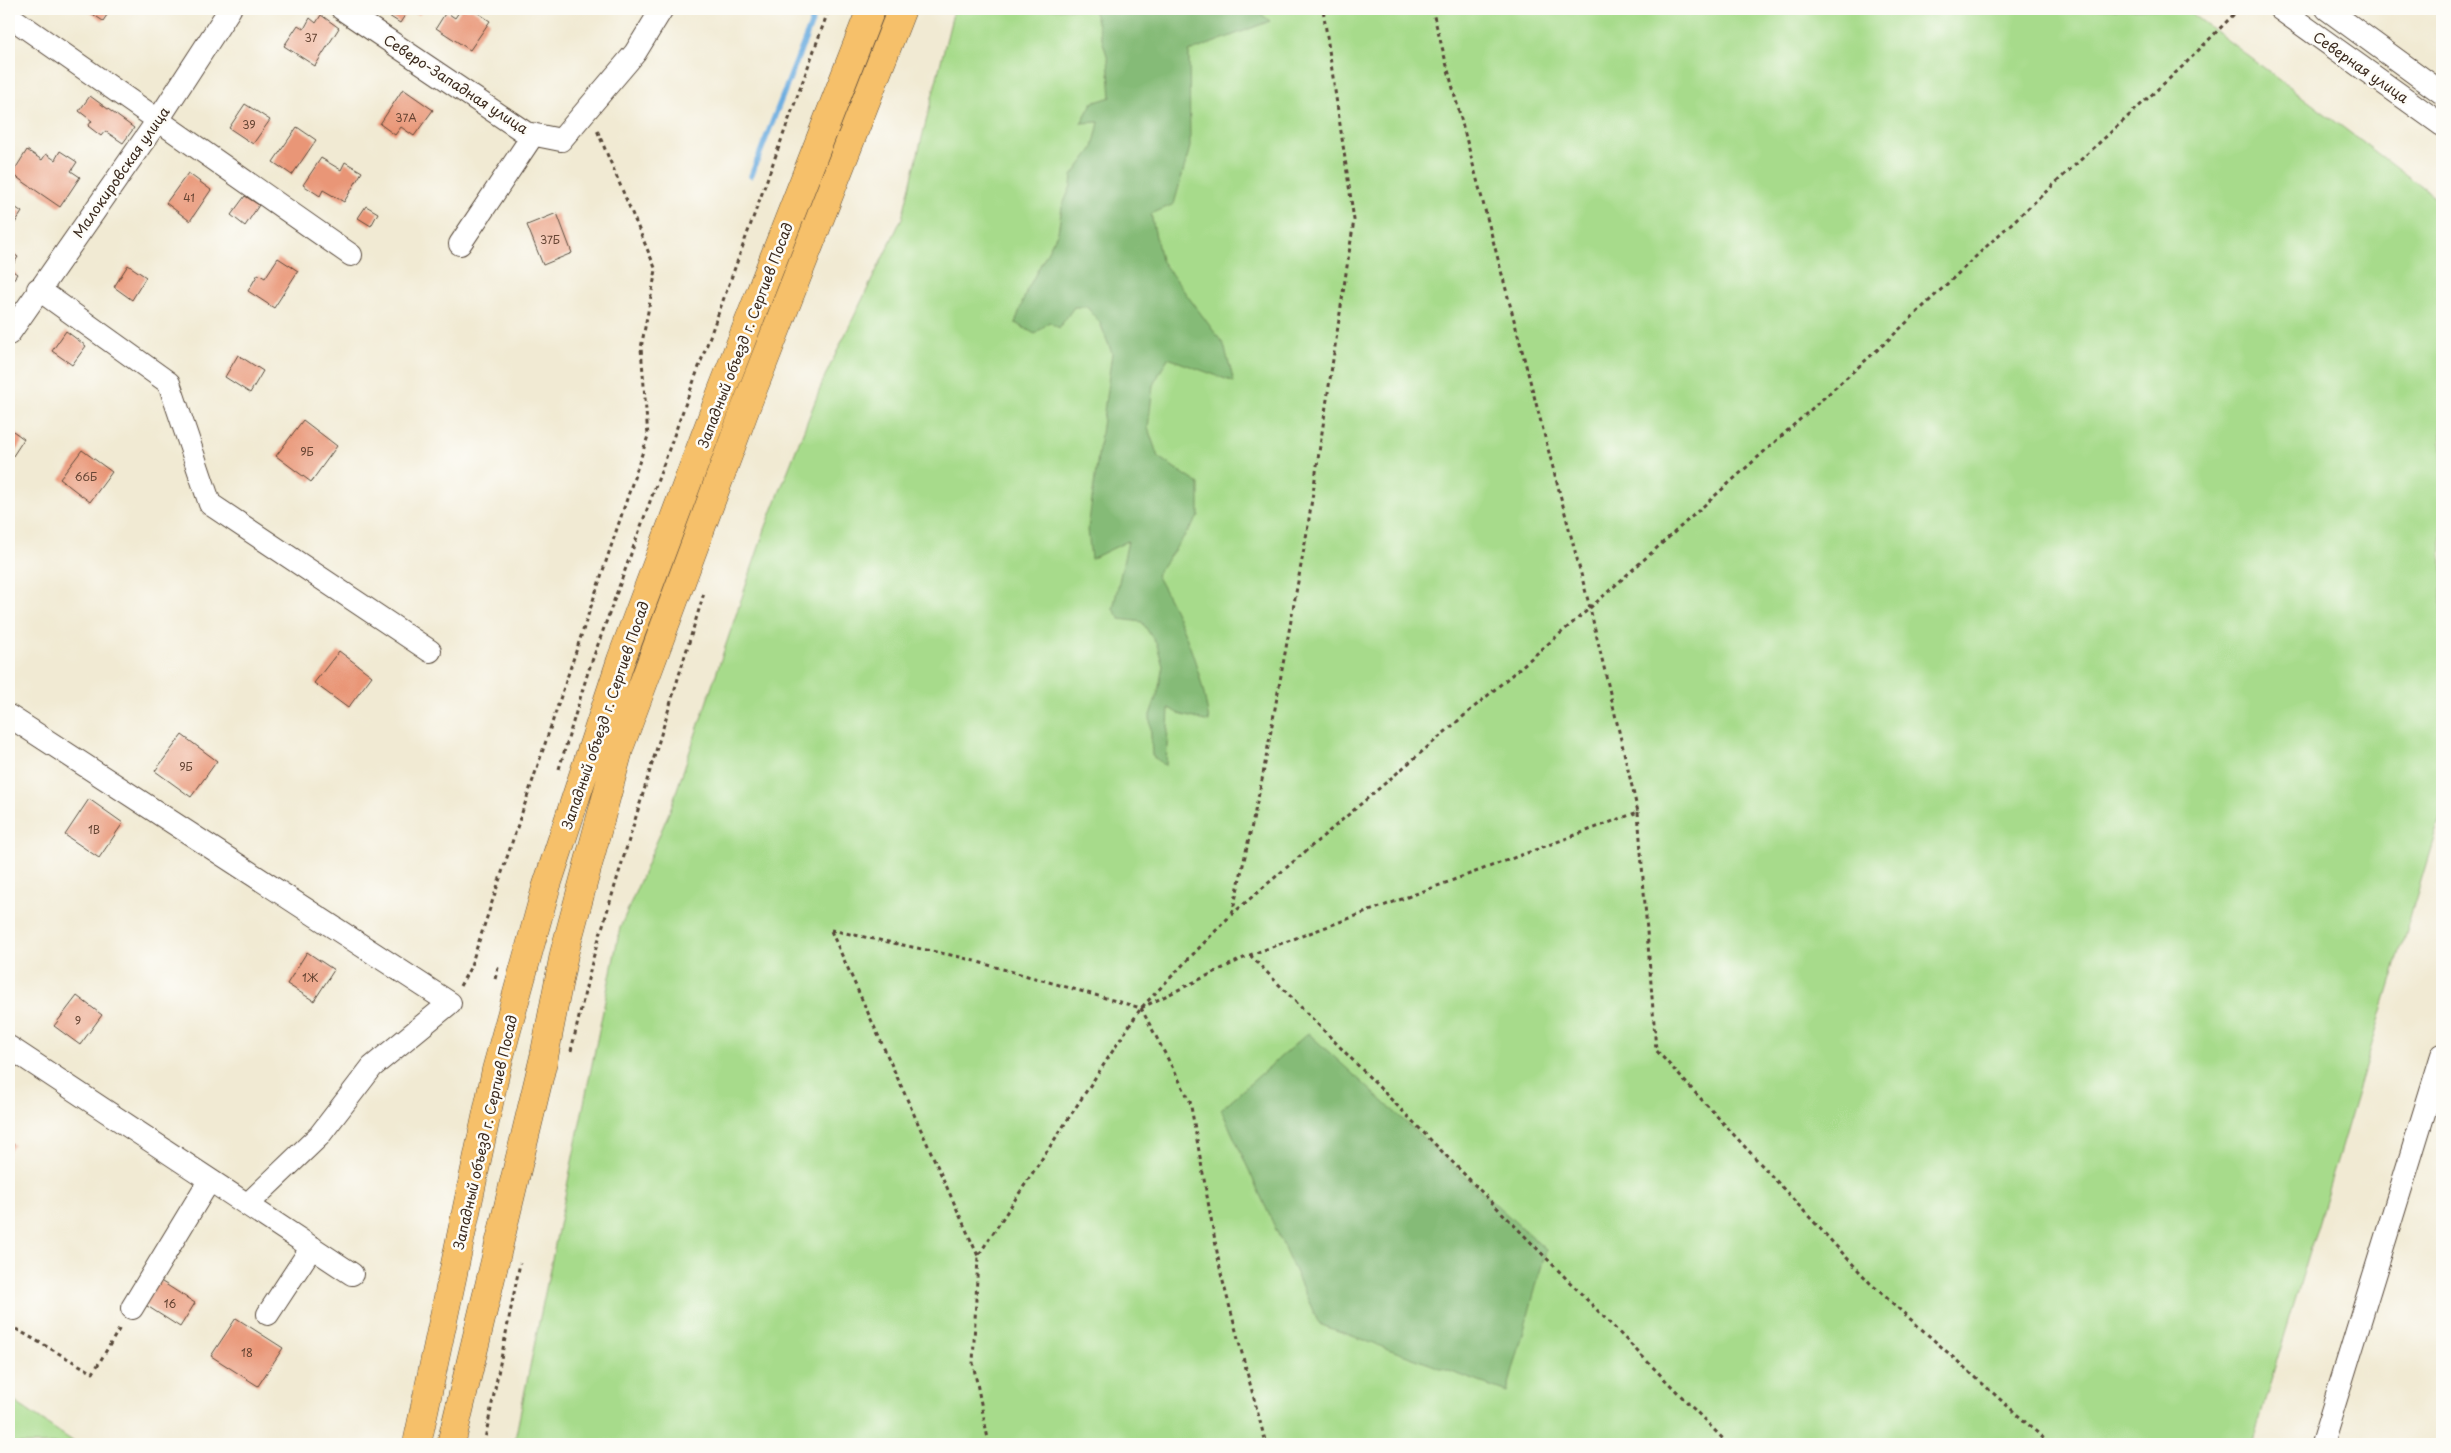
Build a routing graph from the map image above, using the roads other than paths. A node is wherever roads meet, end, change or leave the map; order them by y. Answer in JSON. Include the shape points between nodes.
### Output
{"nodes":[{"id":1,"x":230,"y":9,"type":"edge"},
{"id":2,"x":342,"y":9,"type":"edge"},
{"id":3,"x":662,"y":9,"type":"edge"},
{"id":4,"x":871,"y":9,"type":"edge"},
{"id":5,"x":902,"y":9,"type":"edge"},
{"id":6,"x":2280,"y":9,"type":"edge"},
{"id":7,"x":2327,"y":9,"type":"edge"},
{"id":8,"x":9,"y":16,"type":"edge"},
{"id":9,"x":2442,"y":93,"type":"edge"},
{"id":10,"x":158,"y":120,"type":"junction"},
{"id":11,"x":2442,"y":125,"type":"edge"},
{"id":12,"x":533,"y":135,"type":"junction"},
{"id":13,"x":460,"y":244,"type":"dead end"},
{"id":14,"x":351,"y":255,"type":"dead end"},
{"id":15,"x":38,"y":289,"type":"junction"},
{"id":16,"x":9,"y":334,"type":"edge"},
{"id":17,"x":430,"y":652,"type":"dead end"},
{"id":18,"x":9,"y":716,"type":"edge"},
{"id":19,"x":9,"y":1047,"type":"edge"},
{"id":20,"x":2442,"y":1055,"type":"edge"},
{"id":21,"x":209,"y":1181,"type":"junction"},
{"id":22,"x":248,"y":1204,"type":"junction"},
{"id":23,"x":312,"y":1247,"type":"junction"},
{"id":24,"x":352,"y":1274,"type":"dead end"},
{"id":25,"x":132,"y":1308,"type":"road end"},
{"id":26,"x":268,"y":1314,"type":"dead end"},
{"id":27,"x":417,"y":1444,"type":"edge"},
{"id":28,"x":451,"y":1444,"type":"edge"},
{"id":29,"x":2322,"y":1444,"type":"edge"}],
"edges":[{"from":1,"to":10,"type":"street","name":"Малокировская улица"},
{"from":2,"to":12,"type":"street","name":"Северо-Западная улица","via":[[526,134]]},
{"from":3,"to":12,"type":"street","name":"Северо-Западная улица","via":[[634,53],[561,140]]},
{"from":4,"to":27,"type":"main road","name":"Западный объезд г. Сергиев Посад","via":[[624,651],[546,888],[496,1070]]},
{"from":5,"to":28,"type":"main road","name":"Западный объезд г. Сергиев Посад","via":[[746,407],[620,746],[564,954],[544,1057]]},
{"from":6,"to":11,"type":"street","name":"Северная улица"},
{"from":7,"to":9,"type":"street"},
{"from":8,"to":10,"type":"street"},
{"from":10,"to":14,"type":"street"},
{"from":10,"to":15,"type":"street","name":"Малокировская улица"},
{"from":12,"to":13,"type":"street"},
{"from":15,"to":16,"type":"street","name":"Малокировская улица"},
{"from":15,"to":17,"type":"street","via":[[169,383],[210,504]]},
{"from":18,"to":22,"type":"street","via":[[450,1002],[372,1068],[319,1136]]},
{"from":19,"to":21,"type":"street"},
{"from":20,"to":29,"type":"street"},
{"from":21,"to":22,"type":"street"},
{"from":21,"to":25,"type":"street"},
{"from":22,"to":23,"type":"street"},
{"from":23,"to":24,"type":"street"},
{"from":23,"to":26,"type":"street"}]}
